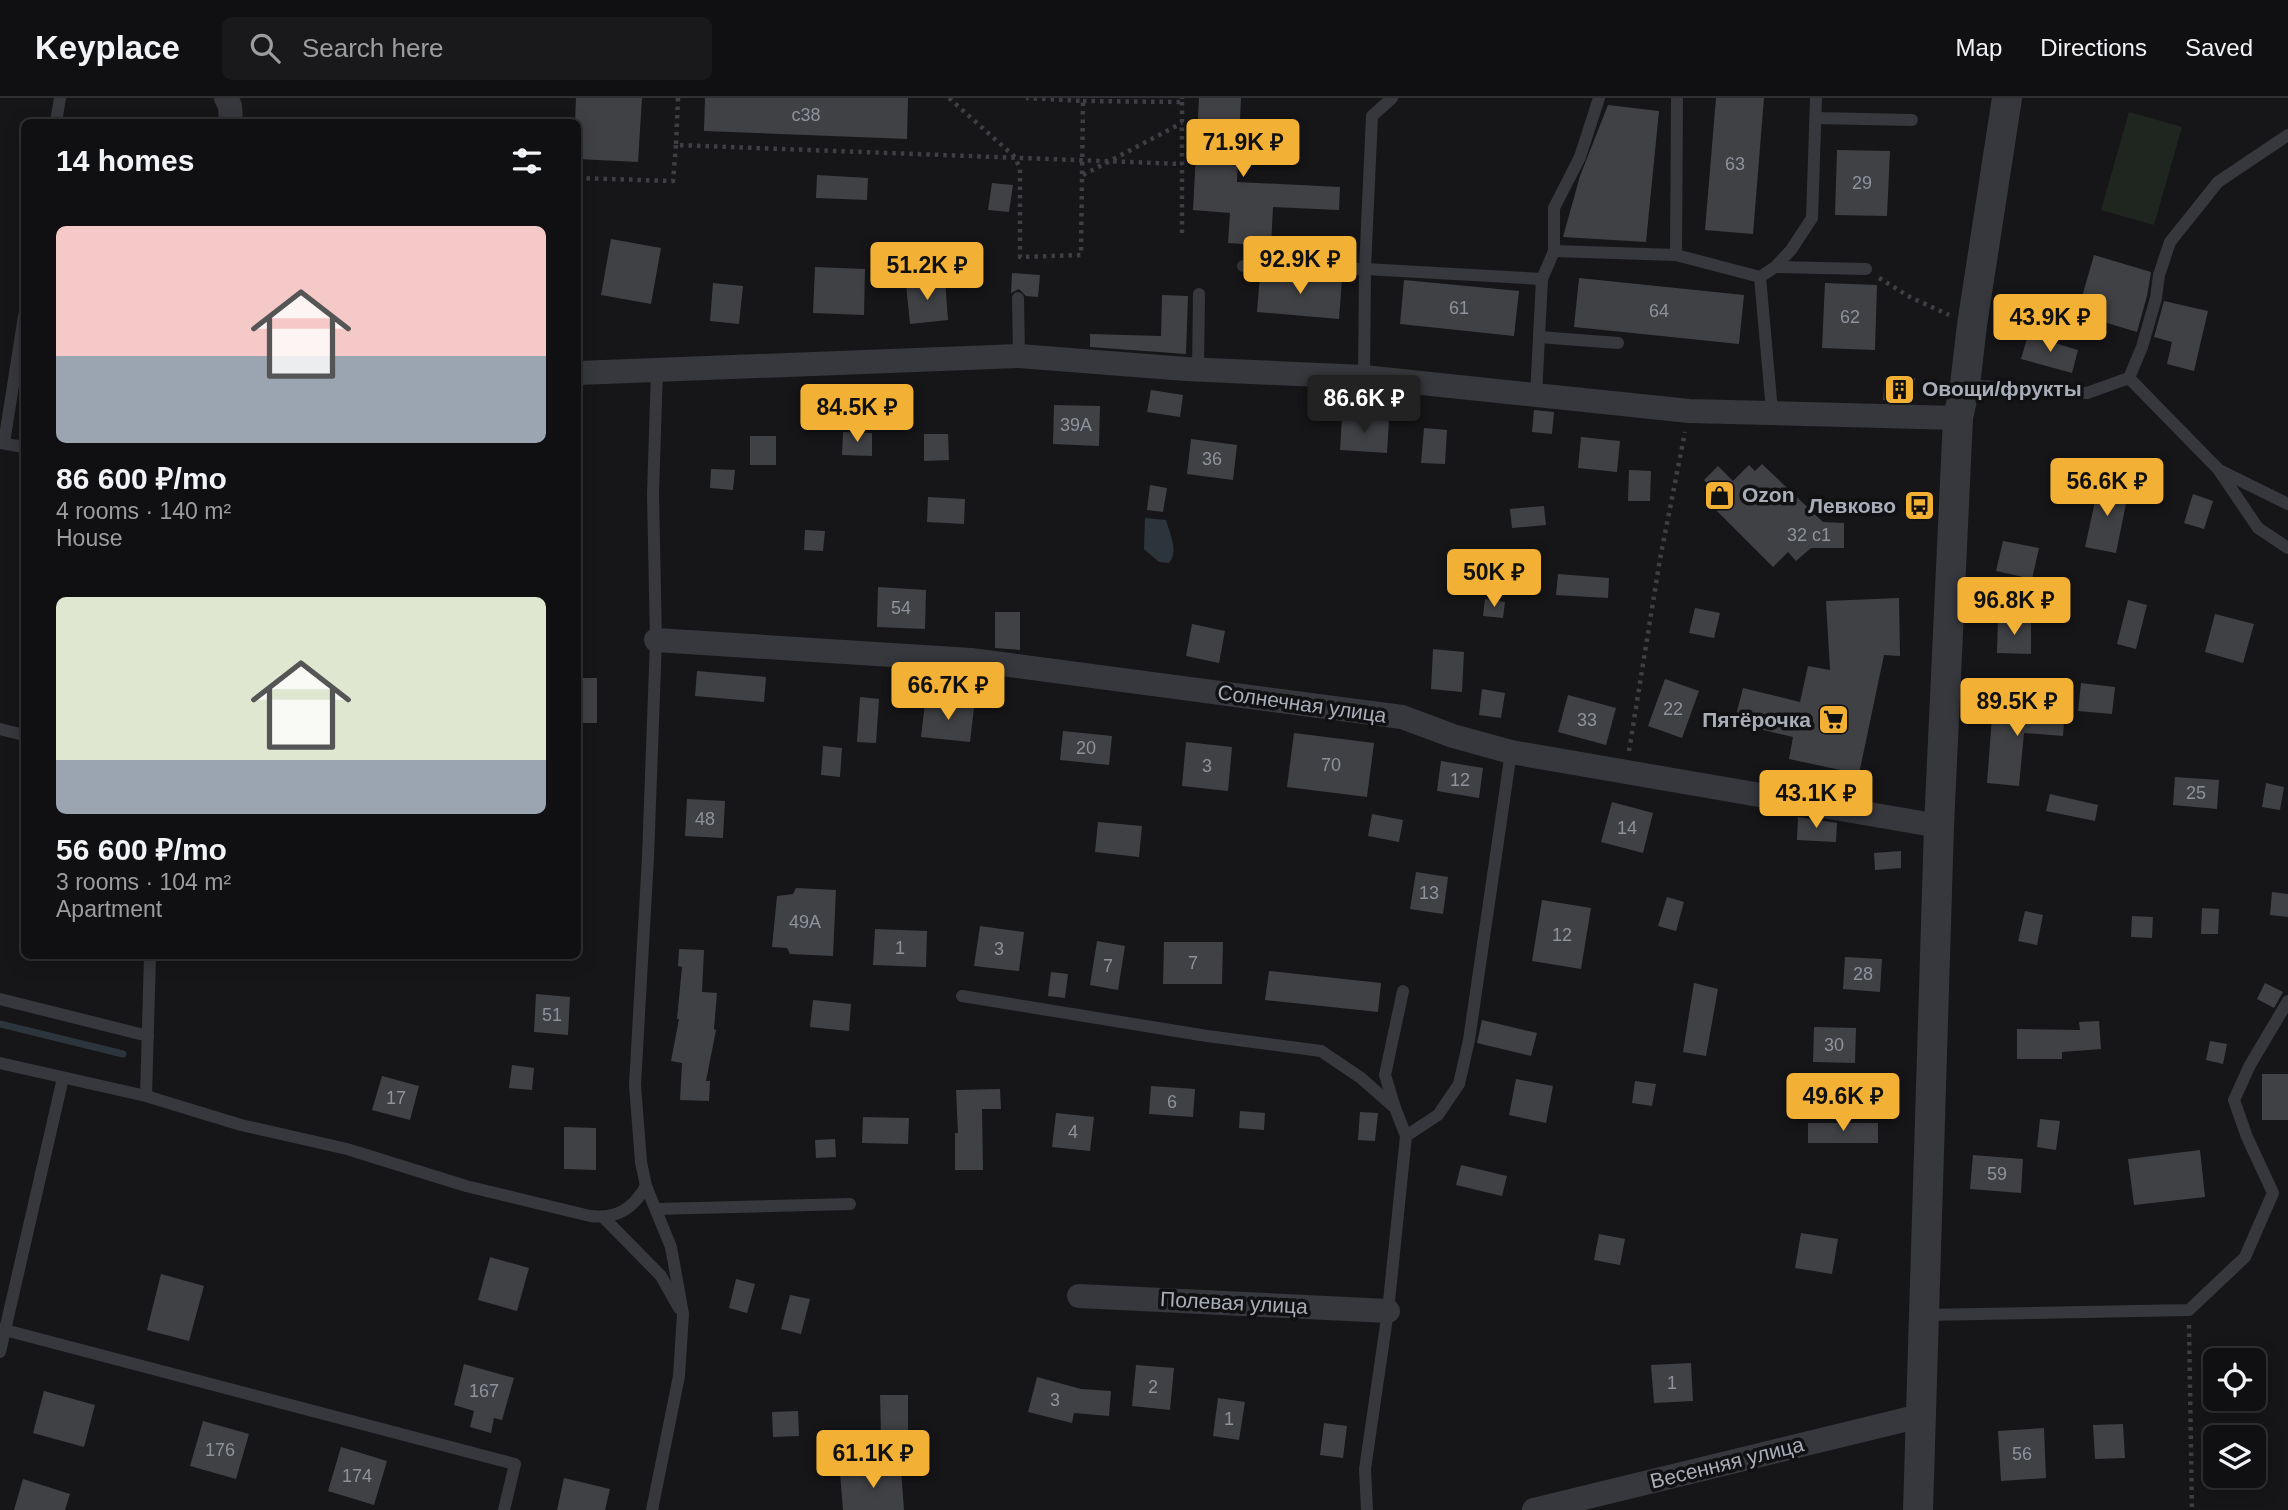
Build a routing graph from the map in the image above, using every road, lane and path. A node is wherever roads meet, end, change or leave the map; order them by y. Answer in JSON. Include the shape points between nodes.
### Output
{"nodes":[{"id":1,"x":60,"y":98,"type":"edge"},
{"id":2,"x":226,"y":98,"type":"edge"},
{"id":3,"x":678,"y":98,"type":"edge"},
{"id":4,"x":949,"y":98,"type":"edge"},
{"id":5,"x":1026,"y":98,"type":"edge"},
{"id":6,"x":1392,"y":98,"type":"edge"},
{"id":7,"x":1599,"y":98,"type":"edge"},
{"id":8,"x":1677,"y":98,"type":"edge"},
{"id":9,"x":1816,"y":98,"type":"edge"},
{"id":10,"x":2007,"y":98,"type":"edge"},
{"id":11,"x":1182,"y":100,"type":"edge"},
{"id":12,"x":1083,"y":101,"type":"junction"},
{"id":13,"x":1816,"y":118,"type":"junction"},
{"id":14,"x":56,"y":119,"type":"edge"},
{"id":15,"x":231,"y":119,"type":"edge"},
{"id":16,"x":1912,"y":120,"type":"dead end"},
{"id":17,"x":1182,"y":123,"type":"junction"},
{"id":18,"x":2288,"y":135,"type":"edge"},
{"id":19,"x":676,"y":145,"type":"junction"},
{"id":20,"x":1015,"y":157,"type":"junction"},
{"id":21,"x":1083,"y":160,"type":"junction"},
{"id":22,"x":1110,"y":161,"type":"junction"},
{"id":23,"x":1182,"y":164,"type":"junction"},
{"id":24,"x":1083,"y":175,"type":"junction"},
{"id":25,"x":581,"y":178,"type":"edge"},
{"id":26,"x":1182,"y":233,"type":"dead end"},
{"id":27,"x":1554,"y":251,"type":"junction"},
{"id":28,"x":1676,"y":255,"type":"junction"},
{"id":29,"x":1243,"y":266,"type":"dead end"},
{"id":30,"x":1775,"y":267,"type":"junction"},
{"id":31,"x":1365,"y":269,"type":"junction"},
{"id":32,"x":1866,"y":269,"type":"joint"},
{"id":33,"x":1760,"y":277,"type":"junction"},
{"id":34,"x":1542,"y":279,"type":"junction"},
{"id":35,"x":1199,"y":294,"type":"dead end"},
{"id":36,"x":1018,"y":298,"type":"dead end"},
{"id":37,"x":1972,"y":325,"type":"junction"},
{"id":38,"x":21,"y":333,"type":"edge"},
{"id":39,"x":1539,"y":337,"type":"junction"},
{"id":40,"x":1618,"y":343,"type":"dead end"},
{"id":41,"x":1019,"y":356,"type":"junction"},
{"id":42,"x":657,"y":369,"type":"junction"},
{"id":43,"x":1198,"y":369,"type":"junction"},
{"id":44,"x":581,"y":373,"type":"edge"},
{"id":45,"x":1364,"y":377,"type":"junction"},
{"id":46,"x":2129,"y":378,"type":"junction"},
{"id":47,"x":1965,"y":385,"type":"junction"},
{"id":48,"x":1536,"y":395,"type":"junction"},
{"id":49,"x":1689,"y":411,"type":"junction"},
{"id":50,"x":1772,"y":411,"type":"junction"},
{"id":51,"x":1958,"y":418,"type":"junction"},
{"id":52,"x":2,"y":443,"type":"edge"},
{"id":53,"x":21,"y":446,"type":"edge"},
{"id":54,"x":2218,"y":469,"type":"junction"},
{"id":55,"x":2288,"y":504,"type":"edge"},
{"id":56,"x":2288,"y":548,"type":"edge"},
{"id":57,"x":656,"y":640,"type":"junction"},
{"id":58,"x":0,"y":729,"type":"edge"},
{"id":59,"x":21,"y":734,"type":"edge"},
{"id":60,"x":1511,"y":752,"type":"junction"},
{"id":61,"x":1626,"y":772,"type":"junction"},
{"id":62,"x":1939,"y":826,"type":"junction"},
{"id":63,"x":150,"y":959,"type":"edge"},
{"id":64,"x":1403,"y":991,"type":"dead end"},
{"id":65,"x":962,"y":996,"type":"dead end"},
{"id":66,"x":0,"y":999,"type":"edge"},
{"id":67,"x":2288,"y":1001,"type":"edge"},
{"id":68,"x":148,"y":1036,"type":"junction"},
{"id":69,"x":0,"y":1063,"type":"edge"},
{"id":70,"x":63,"y":1077,"type":"junction"},
{"id":71,"x":146,"y":1096,"type":"junction"},
{"id":72,"x":1395,"y":1108,"type":"junction"},
{"id":73,"x":1406,"y":1136,"type":"junction"},
{"id":74,"x":646,"y":1186,"type":"junction"},
{"id":75,"x":850,"y":1204,"type":"dead end"},
{"id":76,"x":656,"y":1209,"type":"junction"},
{"id":77,"x":604,"y":1218,"type":"junction"},
{"id":78,"x":1079,"y":1296,"type":"dead end"},
{"id":79,"x":2189,"y":1310,"type":"junction"},
{"id":80,"x":1388,"y":1311,"type":"junction"},
{"id":81,"x":683,"y":1314,"type":"junction"},
{"id":82,"x":1924,"y":1315,"type":"junction"},
{"id":83,"x":3,"y":1329,"type":"edge"},
{"id":84,"x":0,"y":1352,"type":"edge"},
{"id":85,"x":1920,"y":1416,"type":"junction"},
{"id":86,"x":504,"y":1510,"type":"edge"},
{"id":87,"x":652,"y":1510,"type":"edge"},
{"id":88,"x":1367,"y":1510,"type":"edge"},
{"id":89,"x":1534,"y":1510,"type":"edge"},
{"id":90,"x":1919,"y":1510,"type":"edge"},
{"id":91,"x":2192,"y":1510,"type":"edge"}],
"edges":[{"from":1,"to":14,"type":"lane"},
{"from":2,"to":15,"type":"street"},
{"from":3,"to":19,"type":"path"},
{"from":4,"to":20,"type":"path"},
{"from":5,"to":12,"type":"path"},
{"from":6,"to":31,"type":"lane","via":[[1372,116]]},
{"from":7,"to":27,"type":"lane","via":[[1580,157],[1554,208]]},
{"from":8,"to":28,"type":"lane"},
{"from":9,"to":13,"type":"lane"},
{"from":10,"to":37,"type":"street"},
{"from":11,"to":12,"type":"path"},
{"from":11,"to":17,"type":"path"},
{"from":12,"to":21,"type":"path"},
{"from":13,"to":16,"type":"lane"},
{"from":13,"to":30,"type":"lane","via":[[1812,218]]},
{"from":17,"to":22,"type":"path"},
{"from":17,"to":23,"type":"path"},
{"from":18,"to":46,"type":"lane","via":[[2218,182],[2170,242]]},
{"from":19,"to":20,"type":"path"},
{"from":19,"to":25,"type":"path","via":[[674,181]]},
{"from":20,"to":21,"type":"path"},
{"from":20,"to":24,"type":"path","via":[[1020,169],[1020,257],[1081,255]]},
{"from":21,"to":22,"type":"path"},
{"from":21,"to":24,"type":"path"},
{"from":22,"to":23,"type":"path"},
{"from":22,"to":24,"type":"path"},
{"from":23,"to":26,"type":"path"},
{"from":27,"to":28,"type":"lane"},
{"from":27,"to":34,"type":"lane"},
{"from":28,"to":33,"type":"lane"},
{"from":29,"to":31,"type":"lane"},
{"from":30,"to":32,"type":"lane"},
{"from":30,"to":33,"type":"lane"},
{"from":31,"to":34,"type":"lane"},
{"from":31,"to":45,"type":"lane"},
{"from":32,"to":37,"type":"path","via":[[1910,297]]},
{"from":33,"to":50,"type":"lane"},
{"from":34,"to":39,"type":"lane"},
{"from":35,"to":43,"type":"lane"},
{"from":36,"to":41,"type":"lane"},
{"from":37,"to":47,"type":"street"},
{"from":38,"to":52,"type":"lane"},
{"from":39,"to":40,"type":"lane"},
{"from":39,"to":48,"type":"lane"},
{"from":41,"to":42,"type":"street"},
{"from":41,"to":43,"type":"street"},
{"from":42,"to":44,"type":"street"},
{"from":42,"to":57,"type":"lane","via":[[653,494]]},
{"from":43,"to":45,"type":"street"},
{"from":45,"to":48,"type":"street"},
{"from":46,"to":47,"type":"lane","via":[[2087,393]]},
{"from":46,"to":54,"type":"lane"},
{"from":47,"to":51,"type":"street"},
{"from":48,"to":49,"type":"street"},
{"from":49,"to":50,"type":"street"},
{"from":49,"to":61,"type":"path"},
{"from":50,"to":51,"type":"street"},
{"from":51,"to":62,"type":"street"},
{"from":52,"to":53,"type":"lane"},
{"from":54,"to":55,"type":"lane"},
{"from":54,"to":56,"type":"lane","via":[[2258,527]]},
{"from":57,"to":60,"type":"street","name":"Солнечная улица","via":[[971,660],[1402,717]]},
{"from":57,"to":74,"type":"lane","via":[[635,1085]]},
{"from":58,"to":59,"type":"lane"},
{"from":60,"to":61,"type":"street","name":"Солнечная улица"},
{"from":60,"to":73,"type":"lane","via":[[1459,1084],[1438,1115]]},
{"from":61,"to":62,"type":"street","name":"Солнечная улица"},
{"from":62,"to":82,"type":"street"},
{"from":63,"to":68,"type":"lane"},
{"from":64,"to":72,"type":"lane","via":[[1385,1075]]},
{"from":65,"to":72,"type":"lane","via":[[1321,1051],[1361,1077]]},
{"from":66,"to":68,"type":"lane"},
{"from":67,"to":79,"type":"lane","via":[[2234,1100],[2273,1193],[2245,1257]]},
{"from":68,"to":71,"type":"lane"},
{"from":69,"to":70,"type":"lane"},
{"from":70,"to":71,"type":"lane"},
{"from":70,"to":83,"type":"lane"},
{"from":71,"to":77,"type":"lane","via":[[466,1186]]},
{"from":72,"to":73,"type":"lane"},
{"from":73,"to":80,"type":"lane"},
{"from":74,"to":76,"type":"lane"},
{"from":74,"to":77,"type":"lane","via":[[621,1214]]},
{"from":75,"to":76,"type":"lane"},
{"from":76,"to":81,"type":"lane","via":[[671,1247]]},
{"from":77,"to":81,"type":"lane","via":[[661,1276]]},
{"from":78,"to":80,"type":"street","name":"Полевая улица"},
{"from":79,"to":82,"type":"lane"},
{"from":79,"to":91,"type":"path"},
{"from":80,"to":88,"type":"lane","via":[[1365,1469]]},
{"from":81,"to":87,"type":"lane","via":[[679,1376]]},
{"from":82,"to":85,"type":"street"},
{"from":83,"to":84,"type":"lane"},
{"from":83,"to":86,"type":"lane","via":[[515,1464]]},
{"from":85,"to":89,"type":"street","name":"Весенняя улица"},
{"from":85,"to":90,"type":"street"}]}
